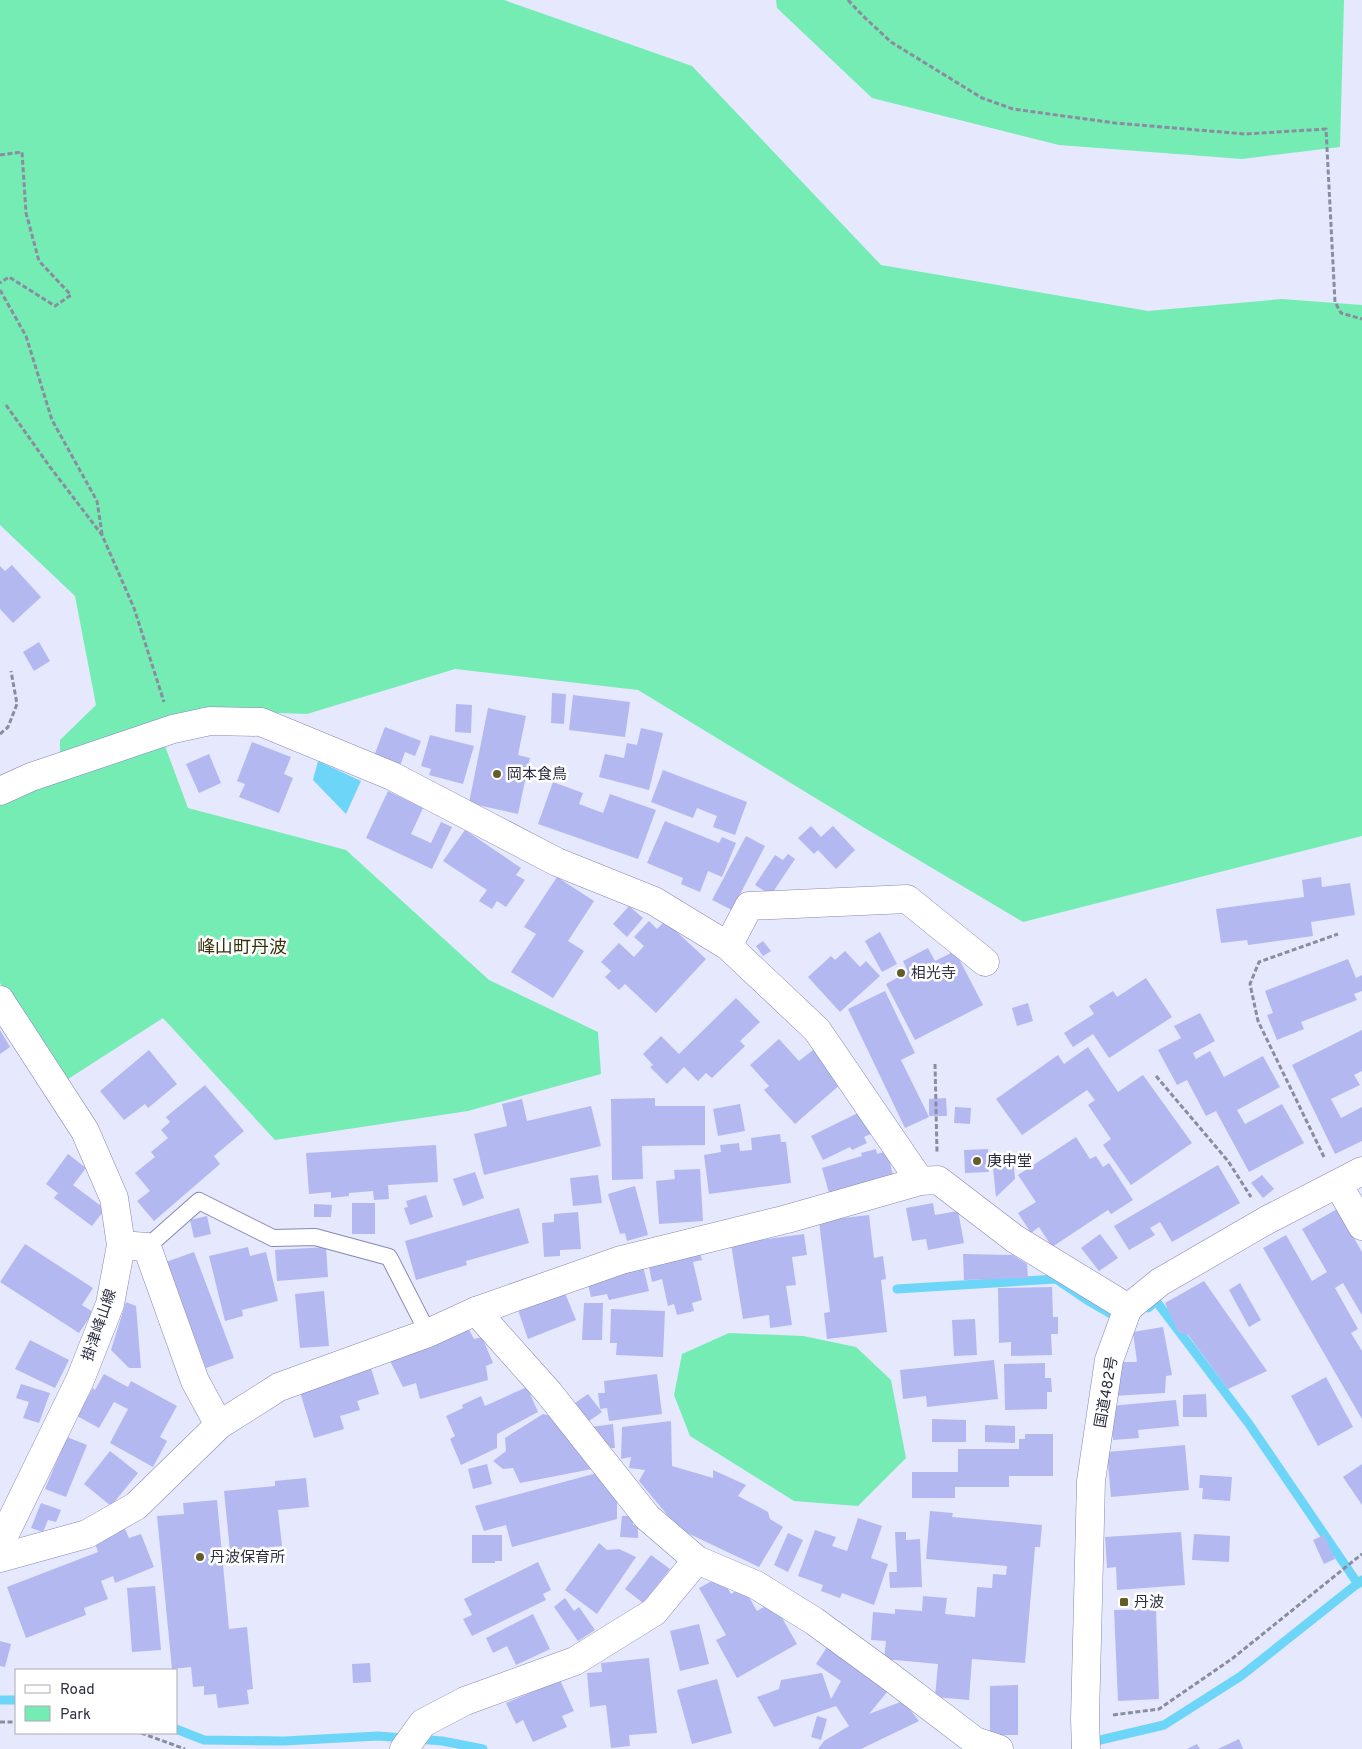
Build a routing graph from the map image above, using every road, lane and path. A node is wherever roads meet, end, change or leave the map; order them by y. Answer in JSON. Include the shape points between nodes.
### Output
{"nodes":[{"id":1,"x":848,"y":0,"type":"edge"},
{"id":2,"x":0,"y":155,"type":"edge"},
{"id":3,"x":0,"y":283,"type":"edge"},
{"id":4,"x":0,"y":290,"type":"edge"},
{"id":5,"x":1362,"y":319,"type":"edge"},
{"id":6,"x":6,"y":405,"type":"dead end"},
{"id":7,"x":102,"y":535,"type":"junction"},
{"id":8,"x":12,"y":671,"type":"dead end"},
{"id":9,"x":172,"y":729,"type":"junction"},
{"id":10,"x":0,"y":734,"type":"edge"},
{"id":11,"x":0,"y":791,"type":"edge"},
{"id":12,"x":1338,"y":934,"type":"dead end"},
{"id":13,"x":728,"y":946,"type":"junction"},
{"id":14,"x":985,"y":962,"type":"dead end"},
{"id":15,"x":0,"y":1000,"type":"edge"},
{"id":16,"x":935,"y":1064,"type":"dead end"},
{"id":17,"x":1156,"y":1076,"type":"dead end"},
{"id":18,"x":1362,"y":1172,"type":"edge"},
{"id":19,"x":929,"y":1181,"type":"junction"},
{"id":20,"x":1338,"y":1184,"type":"junction"},
{"id":21,"x":1267,"y":1220,"type":"junction"},
{"id":22,"x":1362,"y":1226,"type":"edge"},
{"id":23,"x":134,"y":1246,"type":"junction"},
{"id":24,"x":1128,"y":1308,"type":"junction"},
{"id":25,"x":476,"y":1311,"type":"junction"},
{"id":26,"x":428,"y":1333,"type":"junction"},
{"id":27,"x":219,"y":1425,"type":"junction"},
{"id":28,"x":0,"y":1544,"type":"edge"},
{"id":29,"x":1362,"y":1554,"type":"edge"},
{"id":30,"x":0,"y":1558,"type":"edge"},
{"id":31,"x":697,"y":1560,"type":"junction"},
{"id":32,"x":1085,"y":1719,"type":"junction"},
{"id":33,"x":0,"y":1722,"type":"edge"},
{"id":34,"x":15,"y":1722,"type":"edge"},
{"id":35,"x":145,"y":1734,"type":"edge"},
{"id":36,"x":185,"y":1749,"type":"edge"},
{"id":37,"x":404,"y":1749,"type":"edge"},
{"id":38,"x":999,"y":1749,"type":"edge"},
{"id":39,"x":1086,"y":1749,"type":"edge"}],
"edges":[{"from":1,"to":5,"type":"path","via":[[891,42],[982,98],[1013,109],[1115,123],[1244,134],[1326,129],[1335,302],[1341,313]]},
{"from":2,"to":3,"type":"path","via":[[22,152],[26,213],[39,261],[71,295],[55,306],[9,277]]},
{"from":4,"to":7,"type":"path","via":[[26,336],[52,420],[97,501]]},
{"from":6,"to":7,"type":"path"},
{"from":7,"to":9,"type":"path","via":[[134,608]]},
{"from":8,"to":10,"type":"path","via":[[17,704],[8,727]]},
{"from":9,"to":11,"type":"main road","via":[[31,777]]},
{"from":9,"to":13,"type":"main road","via":[[210,721],[262,722],[392,776],[557,862],[654,901]]},
{"from":12,"to":20,"type":"path","via":[[1259,962],[1250,984],[1258,1021]]},
{"from":13,"to":14,"type":"main road","via":[[749,906],[907,899]]},
{"from":13,"to":19,"type":"main road","via":[[817,1030]]},
{"from":15,"to":23,"type":"main road","name":"掛津峰山線","via":[[85,1131]]},
{"from":16,"to":19,"type":"path"},
{"from":17,"to":21,"type":"path","via":[[1228,1161]]},
{"from":18,"to":20,"type":"main road"},
{"from":19,"to":24,"type":"main road","via":[[1015,1239]]},
{"from":19,"to":25,"type":"main road","via":[[621,1260]]},
{"from":20,"to":21,"type":"main road"},
{"from":20,"to":22,"type":"main road"},
{"from":21,"to":24,"type":"main road","via":[[1160,1282]]},
{"from":23,"to":26,"type":"lane","via":[[199,1201],[273,1238],[315,1237],[389,1257]]},
{"from":23,"to":27,"type":"main road"},
{"from":23,"to":28,"type":"main road","name":"掛津峰山線","via":[[80,1380]]},
{"from":24,"to":32,"type":"main road","name":"国道482号","via":[[1109,1360],[1091,1481]]},
{"from":25,"to":26,"type":"main road"},
{"from":25,"to":31,"type":"main road","via":[[549,1393],[647,1517]]},
{"from":26,"to":27,"type":"main road","via":[[279,1387]]},
{"from":27,"to":30,"type":"main road","via":[[136,1506],[87,1534]]},
{"from":29,"to":32,"type":"path","via":[[1233,1658],[1159,1708]]},
{"from":31,"to":37,"type":"main road","via":[[654,1612],[574,1661],[465,1701],[423,1723]]},
{"from":31,"to":38,"type":"main road","via":[[756,1584],[814,1621],[975,1741]]},
{"from":32,"to":39,"type":"main road","name":"国道482号"},
{"from":33,"to":34,"type":"path"},
{"from":35,"to":36,"type":"path"}]}
